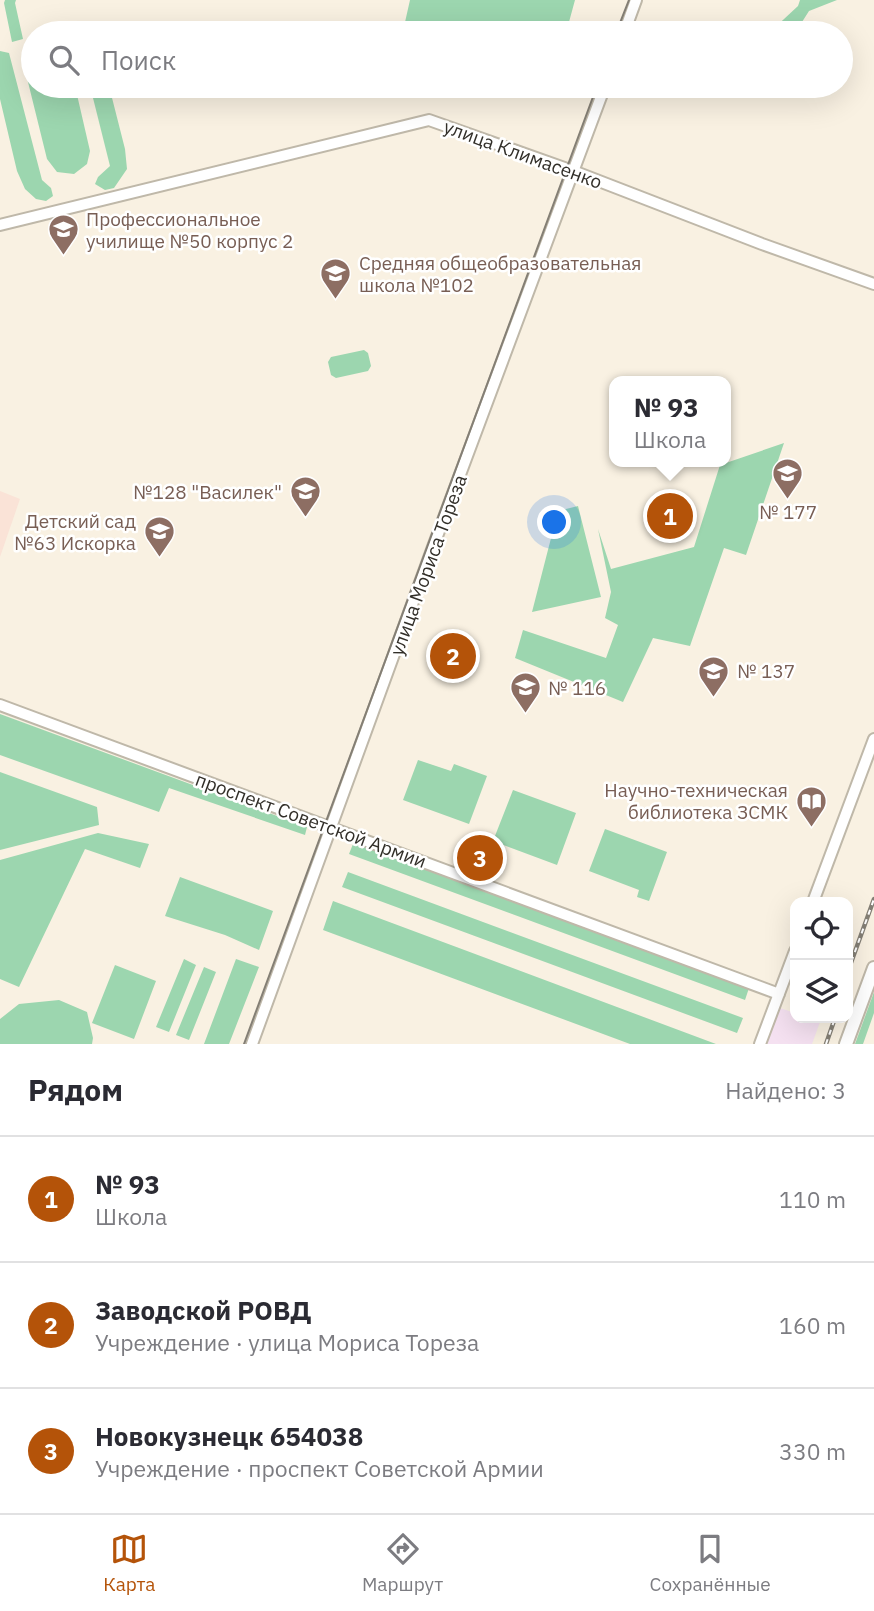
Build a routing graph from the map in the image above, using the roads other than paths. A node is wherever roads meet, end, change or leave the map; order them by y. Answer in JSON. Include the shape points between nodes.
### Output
{"nodes":[{"id":1,"x":636,"y":0,"type":"edge"},
{"id":2,"x":628,"y":21,"type":"edge"},
{"id":3,"x":600,"y":98,"type":"edge"},
{"id":4,"x":573,"y":171,"type":"junction"},
{"id":5,"x":0,"y":225,"type":"edge"},
{"id":6,"x":874,"y":284,"type":"edge"},
{"id":7,"x":0,"y":705,"type":"edge"},
{"id":8,"x":874,"y":739,"type":"edge"},
{"id":9,"x":332,"y":828,"type":"junction"},
{"id":10,"x":815,"y":897,"type":"edge"},
{"id":11,"x":792,"y":960,"type":"edge"},
{"id":12,"x":874,"y":968,"type":"edge"},
{"id":13,"x":779,"y":994,"type":"junction"},
{"id":14,"x":252,"y":1044,"type":"edge"},
{"id":15,"x":760,"y":1044,"type":"edge"},
{"id":16,"x":846,"y":1044,"type":"edge"}],
"edges":[{"from":1,"to":2,"type":"street"},
{"from":3,"to":4,"type":"street","name":"улица Мориса Тореза"},
{"from":4,"to":5,"type":"street","name":"улица Климасенко","via":[[429,120]]},
{"from":4,"to":6,"type":"street","name":"улица Климасенко"},
{"from":4,"to":9,"type":"street","name":"улица Мориса Тореза"},
{"from":7,"to":9,"type":"street","name":"проспект Советской Армии"},
{"from":8,"to":10,"type":"street"},
{"from":9,"to":13,"type":"street","name":"проспект Советской Армии"},
{"from":9,"to":14,"type":"street","name":"улица Мориса Тореза"},
{"from":11,"to":13,"type":"street"},
{"from":12,"to":16,"type":"main road"},
{"from":13,"to":15,"type":"street"}]}
